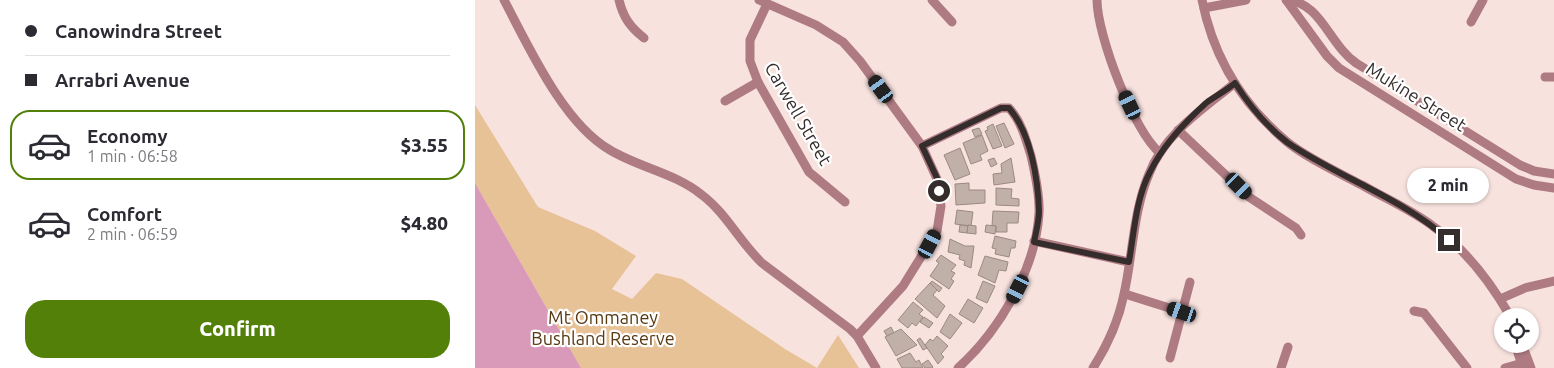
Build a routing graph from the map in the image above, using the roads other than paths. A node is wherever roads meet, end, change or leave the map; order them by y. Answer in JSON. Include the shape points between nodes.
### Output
{"nodes":[{"id":1,"x":504,"y":0,"type":"edge"},
{"id":2,"x":619,"y":0,"type":"edge"},
{"id":3,"x":932,"y":0,"type":"edge"},
{"id":4,"x":1097,"y":0,"type":"edge"},
{"id":5,"x":1246,"y":0,"type":"edge"},
{"id":6,"x":1287,"y":0,"type":"edge"},
{"id":7,"x":1483,"y":0,"type":"edge"},
{"id":8,"x":763,"y":2,"type":"edge"},
{"id":9,"x":1203,"y":4,"type":"edge"},
{"id":10,"x":952,"y":22,"type":"dead end"},
{"id":11,"x":1471,"y":22,"type":"dead end"},
{"id":12,"x":644,"y":38,"type":"dead end"},
{"id":13,"x":758,"y":82,"type":"junction"},
{"id":14,"x":1235,"y":83,"type":"junction"},
{"id":15,"x":725,"y":100,"type":"dead end"},
{"id":16,"x":1178,"y":130,"type":"junction"},
{"id":17,"x":922,"y":146,"type":"junction"},
{"id":18,"x":1161,"y":153,"type":"junction"},
{"id":19,"x":1554,"y":174,"type":"edge"},
{"id":20,"x":1554,"y":188,"type":"edge"},
{"id":21,"x":845,"y":202,"type":"dead end"},
{"id":22,"x":1301,"y":235,"type":"dead end"},
{"id":23,"x":1034,"y":242,"type":"junction"},
{"id":24,"x":1129,"y":262,"type":"junction"},
{"id":25,"x":1554,"y":281,"type":"edge"},
{"id":26,"x":1190,"y":282,"type":"dead end"},
{"id":27,"x":1125,"y":294,"type":"junction"},
{"id":28,"x":1500,"y":299,"type":"junction"},
{"id":29,"x":1503,"y":308,"type":"edge"},
{"id":30,"x":1505,"y":308,"type":"edge"},
{"id":31,"x":1413,"y":310,"type":"dead end"},
{"id":32,"x":1182,"y":312,"type":"junction"},
{"id":33,"x":857,"y":336,"type":"junction"},
{"id":34,"x":1288,"y":347,"type":"dead end"},
{"id":35,"x":1520,"y":353,"type":"edge"},
{"id":36,"x":1170,"y":358,"type":"dead end"},
{"id":37,"x":1526,"y":365,"type":"edge"},
{"id":38,"x":1096,"y":367,"type":"edge"},
{"id":39,"x":876,"y":368,"type":"edge"},
{"id":40,"x":958,"y":368,"type":"edge"},
{"id":41,"x":1281,"y":368,"type":"edge"},
{"id":42,"x":1467,"y":368,"type":"edge"},
{"id":43,"x":1505,"y":368,"type":"edge"}],
"edges":[{"from":1,"to":33,"type":"street","via":[[568,111],[593,138],[624,158],[677,179],[701,194],[762,263]]},
{"from":2,"to":12,"type":"street","via":[[631,28]]},
{"from":3,"to":10,"type":"street"},
{"from":4,"to":18,"type":"street","via":[[1099,25],[1116,75],[1145,135]]},
{"from":5,"to":9,"type":"street"},
{"from":6,"to":19,"type":"street","name":"Mukine Street","via":[[1300,2],[1314,12],[1338,47],[1356,63],[1520,165]]},
{"from":6,"to":20,"type":"street","name":"Mukine Street","via":[[1327,56],[1344,71],[1513,177]]},
{"from":7,"to":11,"type":"street"},
{"from":8,"to":13,"type":"street","name":"Carwell Street","via":[[750,40],[750,61]]},
{"from":8,"to":17,"type":"street","via":[[816,25],[843,42]]},
{"from":9,"to":14,"type":"street","via":[[1217,49]]},
{"from":13,"to":15,"type":"street"},
{"from":13,"to":21,"type":"street","name":"Carwell Street","via":[[809,172]]},
{"from":14,"to":16,"type":"street","via":[[1207,102]]},
{"from":14,"to":28,"type":"street","via":[[1259,116],[1288,142],[1435,227],[1463,252]]},
{"from":16,"to":18,"type":"street"},
{"from":16,"to":22,"type":"street","via":[[1249,197],[1296,228]]},
{"from":17,"to":23,"type":"street","via":[[1001,108],[1009,108],[1017,117],[1034,170],[1039,212]]},
{"from":17,"to":33,"type":"street","via":[[937,178],[941,206],[937,231],[903,286]]},
{"from":18,"to":24,"type":"street","via":[[1149,173],[1138,210]]},
{"from":23,"to":24,"type":"street"},
{"from":23,"to":40,"type":"street","via":[[1018,289],[1005,313],[990,335]]},
{"from":24,"to":27,"type":"street"},
{"from":25,"to":28,"type":"street","via":[[1525,288]]},
{"from":26,"to":32,"type":"street"},
{"from":27,"to":32,"type":"street"},
{"from":27,"to":38,"type":"street"},
{"from":28,"to":29,"type":"street"},
{"from":28,"to":30,"type":"street"},
{"from":31,"to":42,"type":"street","via":[[1424,313]]},
{"from":32,"to":36,"type":"street"},
{"from":33,"to":39,"type":"street"},
{"from":34,"to":41,"type":"street"},
{"from":35,"to":37,"type":"street"},
{"from":37,"to":43,"type":"street"}]}
